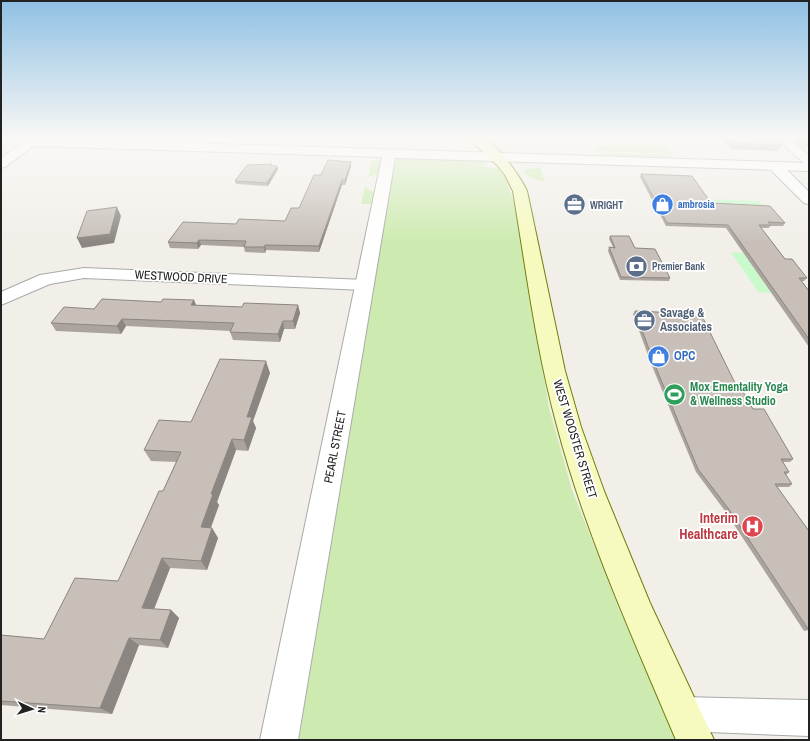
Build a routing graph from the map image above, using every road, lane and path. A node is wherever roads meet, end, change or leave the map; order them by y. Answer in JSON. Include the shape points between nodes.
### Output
{"nodes":[{"id":1,"x":386,"y":174,"type":"edge"},
{"id":2,"x":511,"y":174,"type":"edge"},
{"id":3,"x":783,"y":174,"type":"edge"},
{"id":4,"x":809,"y":200,"type":"edge"},
{"id":5,"x":366,"y":286,"type":"junction"},
{"id":6,"x":1,"y":299,"type":"edge"},
{"id":7,"x":809,"y":718,"type":"edge"},
{"id":8,"x":689,"y":727,"type":"edge"},
{"id":9,"x":279,"y":740,"type":"edge"}],
"edges":[{"from":1,"to":5,"type":"street","name":"PEARL STREET"},
{"from":2,"to":8,"type":"main road","name":"WEST WOOSTER STREET","via":[[520,191],[554,371],[569,427],[590,491],[639,614]]},
{"from":3,"to":4,"type":"street"},
{"from":5,"to":6,"type":"street","name":"WESTWOOD DRIVE","via":[[84,273],[46,279]]},
{"from":5,"to":9,"type":"street","name":"PEARL STREET"},
{"from":7,"to":8,"type":"street"}]}
